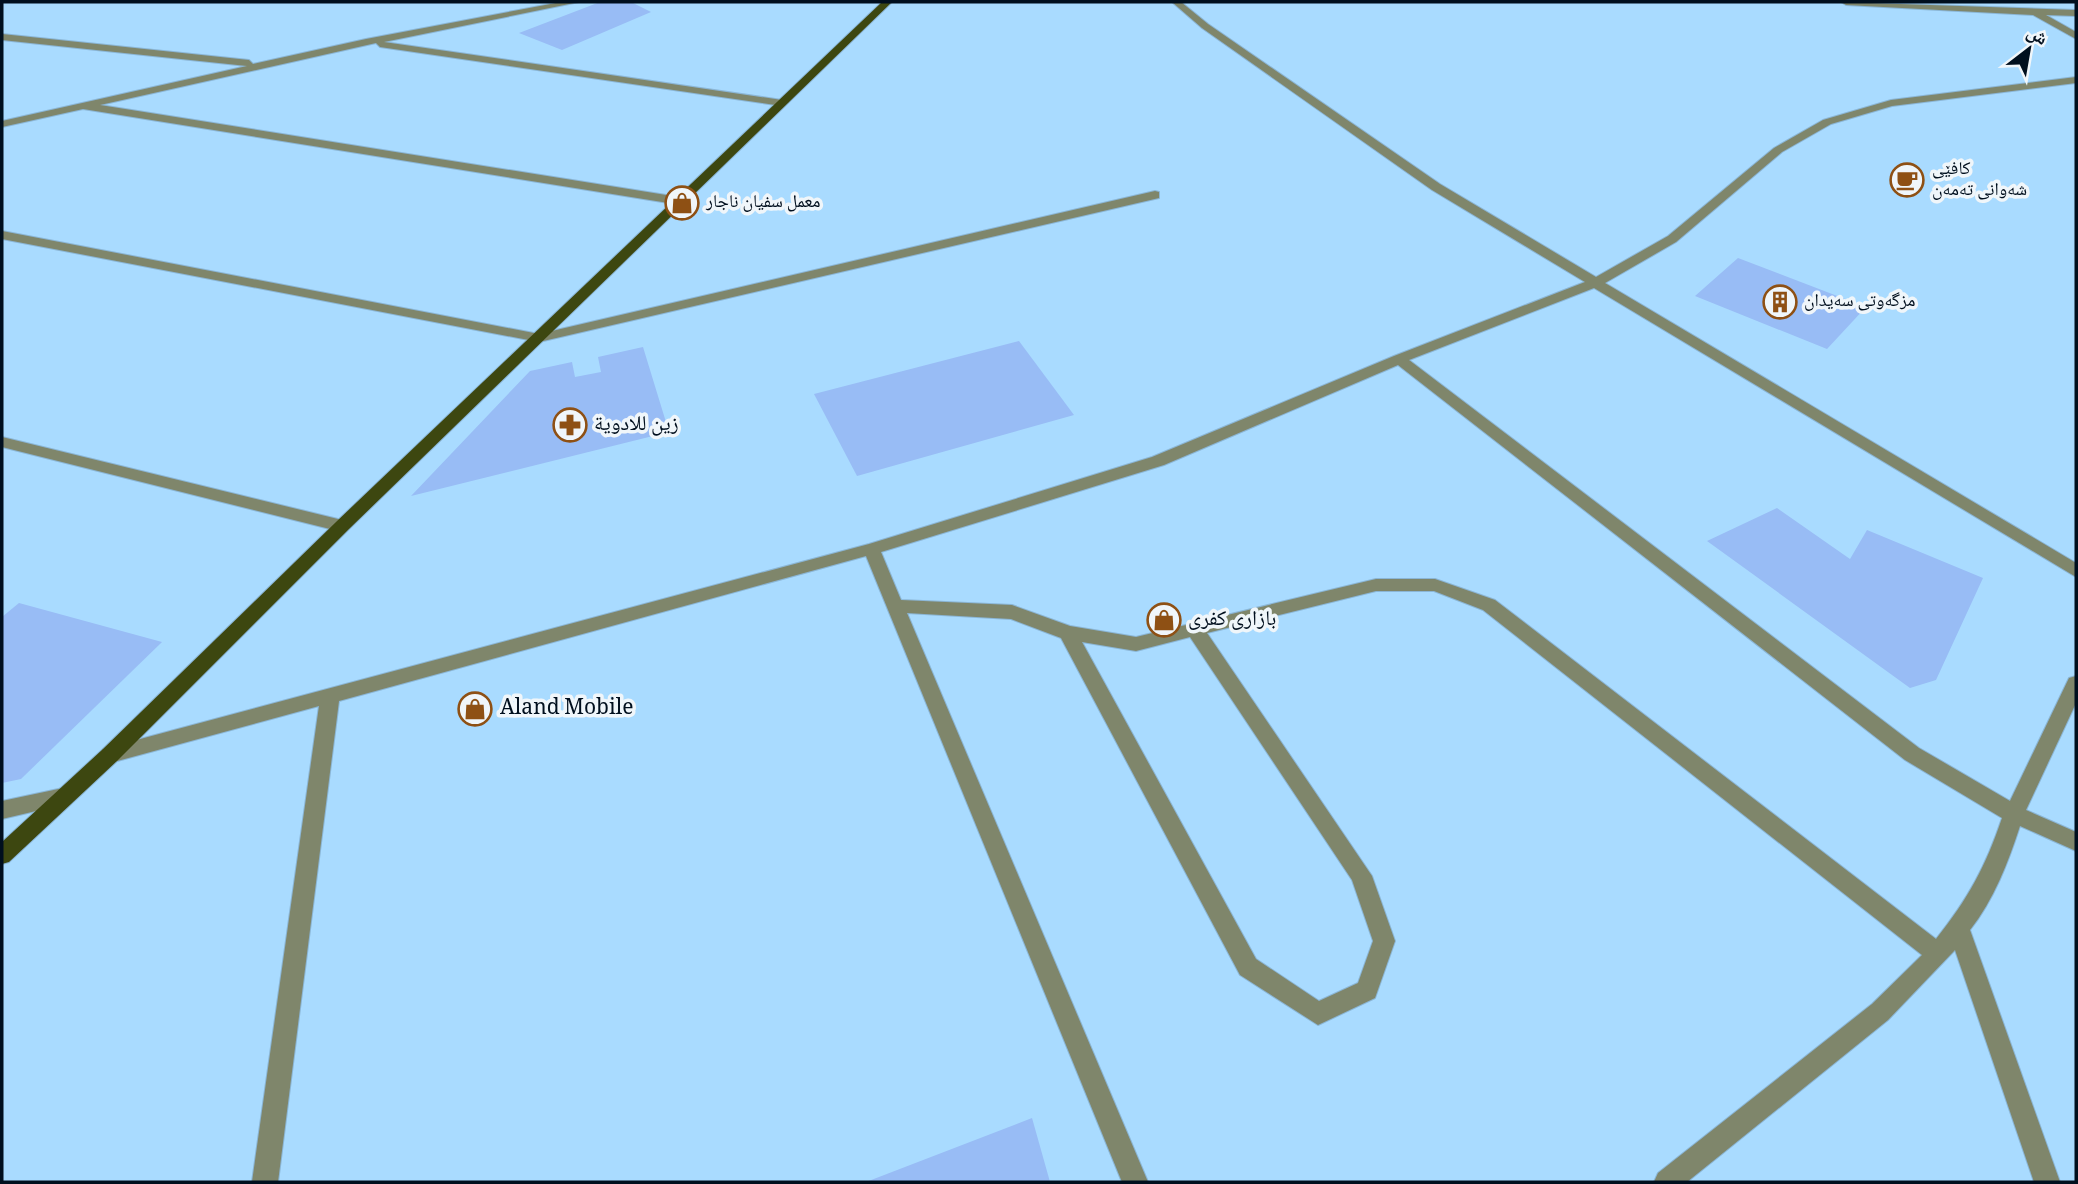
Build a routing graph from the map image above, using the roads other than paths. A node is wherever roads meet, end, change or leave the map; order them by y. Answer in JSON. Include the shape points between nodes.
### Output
{"nodes":[{"id":1,"x":573,"y":2,"type":"edge"},
{"id":2,"x":887,"y":2,"type":"edge"},
{"id":3,"x":1176,"y":2,"type":"edge"},
{"id":4,"x":1846,"y":2,"type":"edge"},
{"id":5,"x":2036,"y":13,"type":"junction"},
{"id":6,"x":2076,"y":13,"type":"edge"},
{"id":7,"x":2076,"y":36,"type":"edge"},
{"id":8,"x":2,"y":37,"type":"edge"},
{"id":9,"x":366,"y":42,"type":"junction"},
{"id":10,"x":262,"y":64,"type":"junction"},
{"id":11,"x":2076,"y":80,"type":"edge"},
{"id":12,"x":782,"y":103,"type":"junction"},
{"id":13,"x":84,"y":106,"type":"junction"},
{"id":14,"x":2,"y":124,"type":"edge"},
{"id":15,"x":1155,"y":195,"type":"dead end"},
{"id":16,"x":681,"y":201,"type":"junction"},
{"id":17,"x":2,"y":235,"type":"edge"},
{"id":18,"x":1595,"y":284,"type":"junction"},
{"id":19,"x":539,"y":338,"type":"junction"},
{"id":20,"x":1399,"y":359,"type":"junction"},
{"id":21,"x":2,"y":442,"type":"edge"},
{"id":22,"x":342,"y":526,"type":"junction"},
{"id":23,"x":871,"y":549,"type":"junction"},
{"id":24,"x":2076,"y":571,"type":"edge"},
{"id":25,"x":895,"y":606,"type":"junction"},
{"id":26,"x":1195,"y":629,"type":"junction"},
{"id":27,"x":1068,"y":633,"type":"junction"},
{"id":28,"x":2076,"y":683,"type":"edge"},
{"id":29,"x":330,"y":696,"type":"junction"},
{"id":30,"x":110,"y":755,"type":"junction"},
{"id":31,"x":62,"y":797,"type":"junction"},
{"id":32,"x":2,"y":810,"type":"edge"},
{"id":33,"x":2014,"y":814,"type":"junction"},
{"id":34,"x":2076,"y":842,"type":"edge"},
{"id":35,"x":2,"y":855,"type":"edge"},
{"id":36,"x":1958,"y":928,"type":"junction"},
{"id":37,"x":1938,"y":954,"type":"junction"},
{"id":38,"x":265,"y":1182,"type":"edge"},
{"id":39,"x":1135,"y":1182,"type":"edge"},
{"id":40,"x":1667,"y":1182,"type":"edge"},
{"id":41,"x":2047,"y":1182,"type":"edge"}],
"edges":[{"from":1,"to":9,"type":"street"},
{"from":2,"to":12,"type":"main road"},
{"from":3,"to":18,"type":"street","via":[[1404,166]]},
{"from":4,"to":5,"type":"street"},
{"from":5,"to":6,"type":"street"},
{"from":5,"to":7,"type":"street"},
{"from":8,"to":10,"type":"street"},
{"from":9,"to":10,"type":"street"},
{"from":9,"to":12,"type":"street"},
{"from":10,"to":13,"type":"street"},
{"from":11,"to":18,"type":"street","via":[[1891,103],[1827,122],[1777,150],[1672,239]]},
{"from":12,"to":16,"type":"main road"},
{"from":13,"to":14,"type":"street"},
{"from":13,"to":16,"type":"street"},
{"from":15,"to":19,"type":"street"},
{"from":16,"to":19,"type":"main road"},
{"from":17,"to":19,"type":"street"},
{"from":18,"to":20,"type":"street"},
{"from":18,"to":24,"type":"street"},
{"from":19,"to":22,"type":"main road"},
{"from":20,"to":23,"type":"street","via":[[1158,461]]},
{"from":20,"to":33,"type":"street","via":[[1879,730],[1961,786]]},
{"from":21,"to":22,"type":"street"},
{"from":22,"to":30,"type":"main road"},
{"from":23,"to":25,"type":"street"},
{"from":23,"to":29,"type":"street"},
{"from":25,"to":27,"type":"street","via":[[1012,612]]},
{"from":25,"to":39,"type":"street"},
{"from":26,"to":27,"type":"street","via":[[1136,644]]},
{"from":26,"to":27,"type":"street","via":[[1361,876],[1384,942],[1367,990],[1318,1014],[1248,967]]},
{"from":26,"to":37,"type":"street","via":[[1376,585],[1435,585],[1489,605]]},
{"from":28,"to":33,"type":"street"},
{"from":29,"to":30,"type":"street"},
{"from":29,"to":38,"type":"street"},
{"from":30,"to":31,"type":"main road"},
{"from":31,"to":32,"type":"street"},
{"from":31,"to":35,"type":"main road"},
{"from":33,"to":34,"type":"street"},
{"from":33,"to":36,"type":"street","via":[[1998,862]]},
{"from":36,"to":37,"type":"street"},
{"from":36,"to":41,"type":"street"},
{"from":37,"to":40,"type":"street","via":[[1880,1012]]}]}
